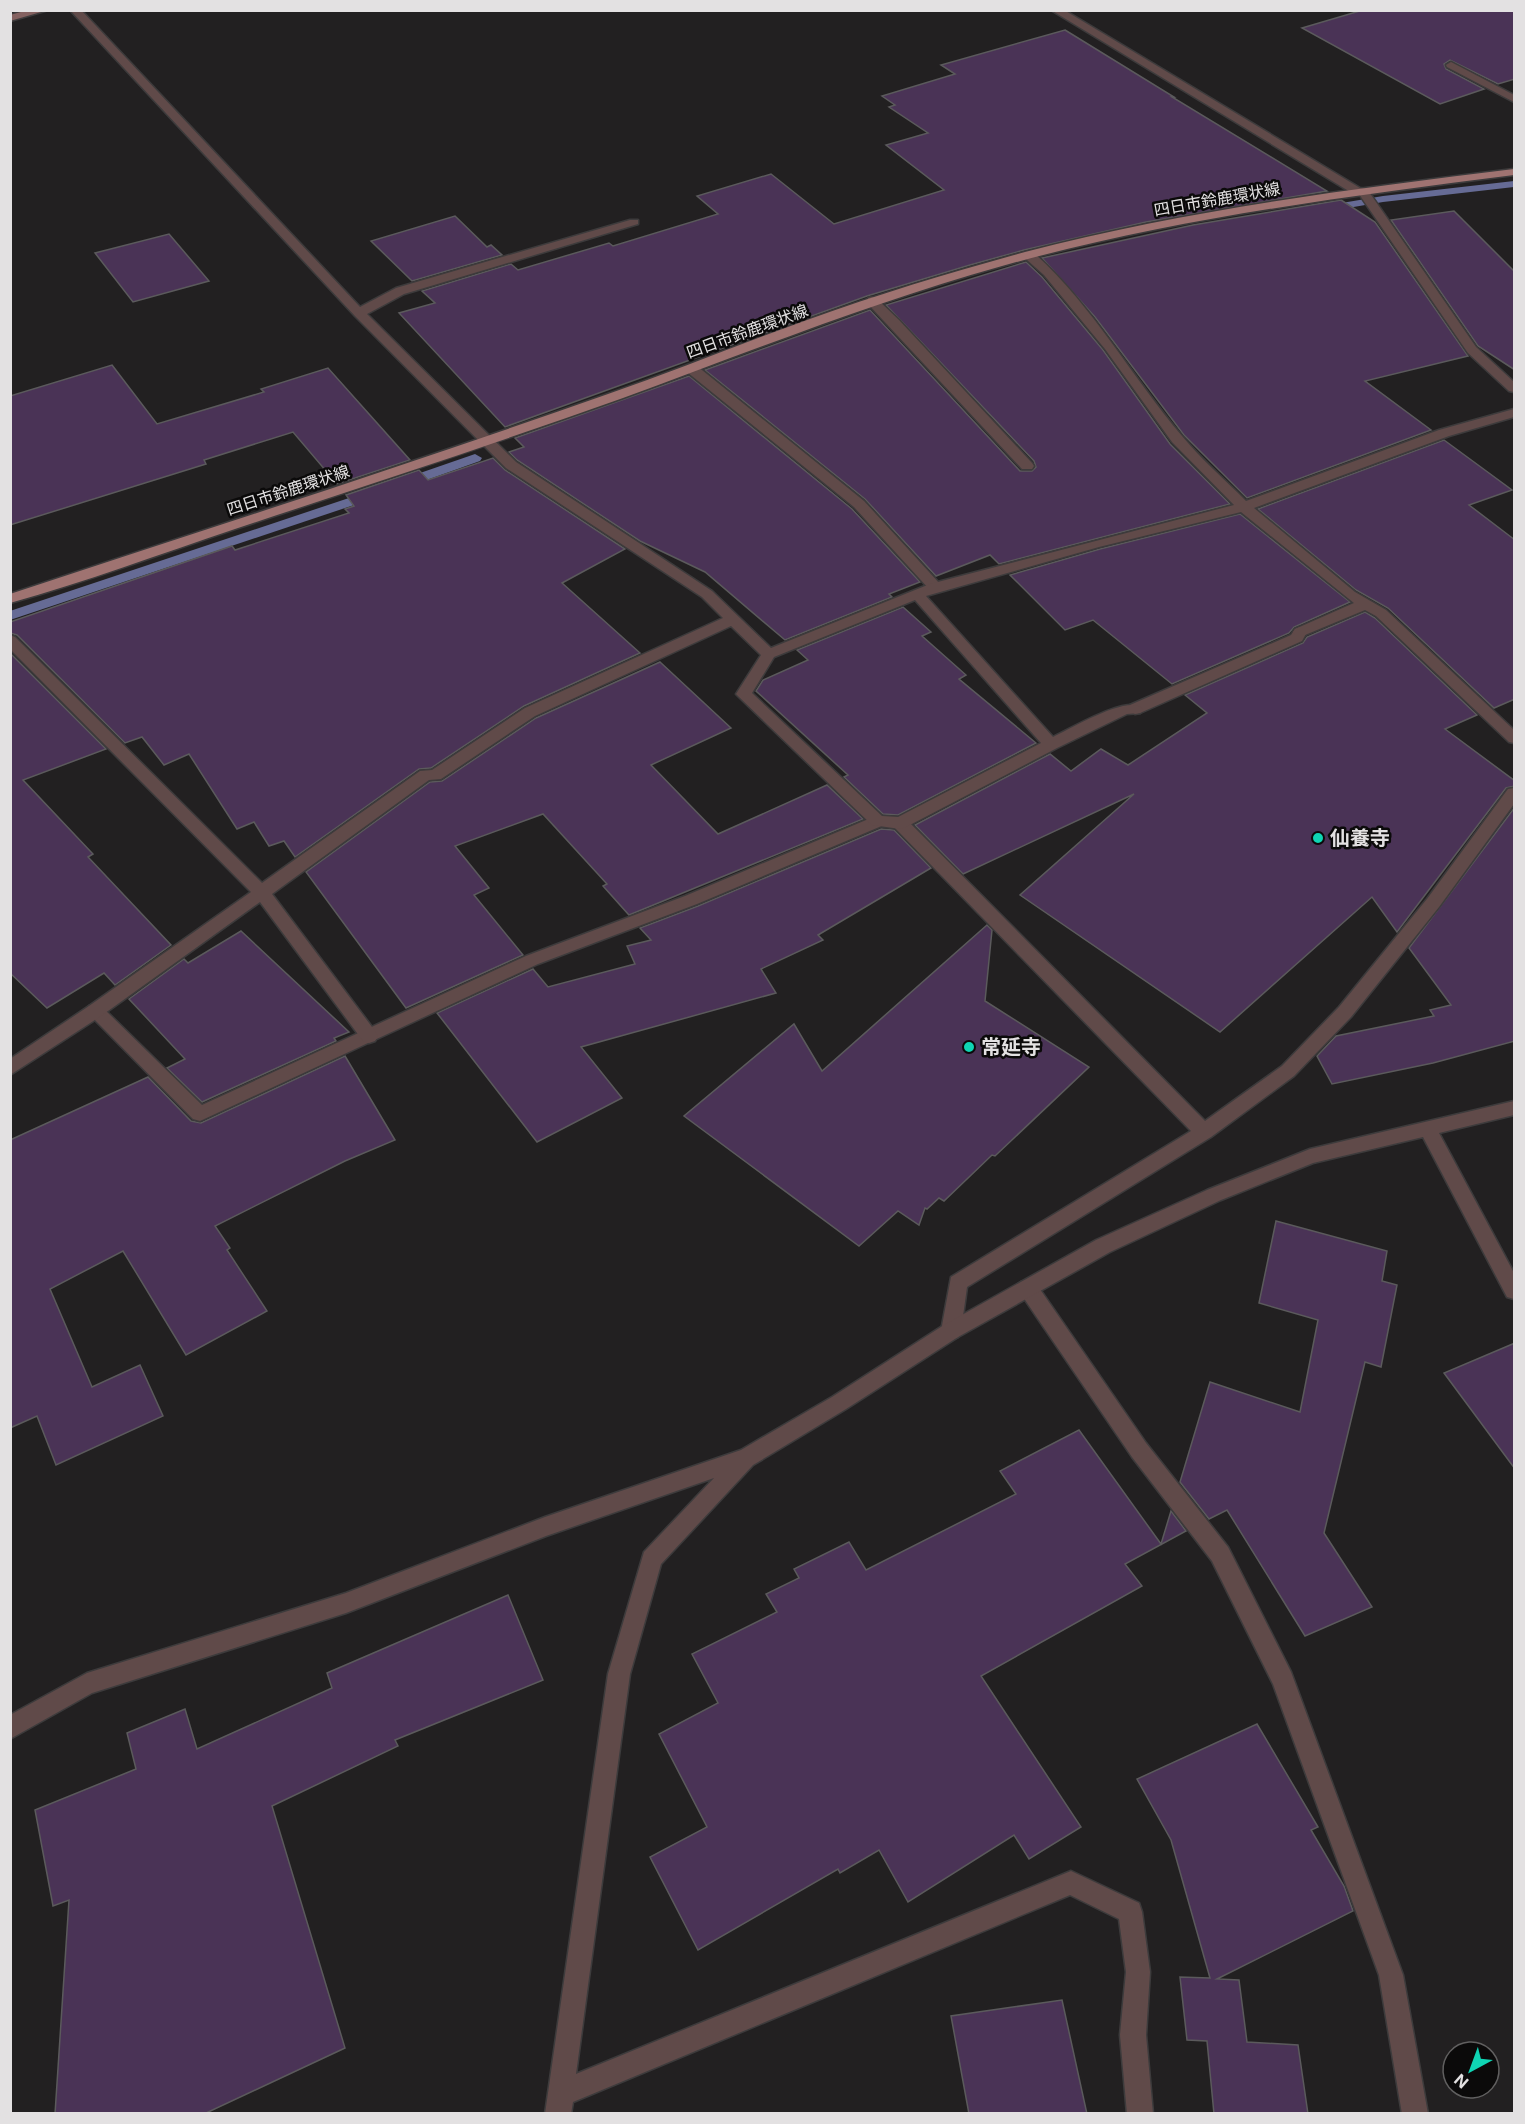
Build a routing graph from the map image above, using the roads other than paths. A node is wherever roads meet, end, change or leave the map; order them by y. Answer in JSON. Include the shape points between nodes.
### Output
{"nodes":[{"id":1,"x":43,"y":10,"type":"edge"},
{"id":2,"x":75,"y":10,"type":"edge"},
{"id":3,"x":1056,"y":10,"type":"edge"},
{"id":4,"x":10,"y":18,"type":"edge"},
{"id":5,"x":1450,"y":65,"type":"dead end"},
{"id":6,"x":1515,"y":99,"type":"edge"},
{"id":7,"x":1515,"y":172,"type":"edge"},
{"id":8,"x":1361,"y":191,"type":"junction"},
{"id":9,"x":634,"y":222,"type":"dead end"},
{"id":10,"x":1030,"y":256,"type":"junction"},
{"id":11,"x":872,"y":302,"type":"junction"},
{"id":12,"x":359,"y":313,"type":"junction"},
{"id":13,"x":693,"y":370,"type":"junction"},
{"id":14,"x":1515,"y":388,"type":"edge"},
{"id":15,"x":1515,"y":413,"type":"edge"},
{"id":16,"x":486,"y":441,"type":"junction"},
{"id":17,"x":1027,"y":466,"type":"dead end"},
{"id":18,"x":1244,"y":507,"type":"junction"},
{"id":19,"x":935,"y":587,"type":"junction"},
{"id":20,"x":917,"y":594,"type":"junction"},
{"id":21,"x":10,"y":599,"type":"edge"},
{"id":22,"x":1365,"y":604,"type":"junction"},
{"id":23,"x":733,"y":619,"type":"junction"},
{"id":24,"x":10,"y":640,"type":"edge"},
{"id":25,"x":770,"y":654,"type":"junction"},
{"id":26,"x":1515,"y":738,"type":"edge"},
{"id":27,"x":1051,"y":744,"type":"junction"},
{"id":28,"x":1515,"y":793,"type":"edge"},
{"id":29,"x":879,"y":821,"type":"junction"},
{"id":30,"x":900,"y":823,"type":"junction"},
{"id":31,"x":262,"y":893,"type":"junction"},
{"id":32,"x":95,"y":1011,"type":"junction"},
{"id":33,"x":369,"y":1036,"type":"junction"},
{"id":34,"x":10,"y":1068,"type":"edge"},
{"id":35,"x":1515,"y":1108,"type":"edge"},
{"id":36,"x":1427,"y":1126,"type":"junction"},
{"id":37,"x":1204,"y":1132,"type":"junction"},
{"id":38,"x":1028,"y":1288,"type":"junction"},
{"id":39,"x":1515,"y":1291,"type":"edge"},
{"id":40,"x":951,"y":1331,"type":"junction"},
{"id":41,"x":748,"y":1457,"type":"junction"},
{"id":42,"x":10,"y":1728,"type":"edge"},
{"id":43,"x":559,"y":2104,"type":"edge"},
{"id":44,"x":1140,"y":2114,"type":"edge"},
{"id":45,"x":1415,"y":2114,"type":"edge"}],
"edges":[{"from":1,"to":4,"type":"street"},
{"from":2,"to":12,"type":"street"},
{"from":3,"to":8,"type":"street"},
{"from":5,"to":6,"type":"street"},
{"from":7,"to":8,"type":"main road","name":"四日市鈴鹿環状線"},
{"from":8,"to":10,"type":"main road","name":"四日市鈴鹿環状線","via":[[1123,232]]},
{"from":8,"to":14,"type":"street","via":[[1472,350]]},
{"from":9,"to":12,"type":"street","via":[[400,291]]},
{"from":10,"to":11,"type":"main road","name":"四日市鈴鹿環状線"},
{"from":10,"to":18,"type":"street","via":[[1109,346],[1177,439]]},
{"from":11,"to":13,"type":"main road","name":"四日市鈴鹿環状線"},
{"from":11,"to":17,"type":"street"},
{"from":12,"to":16,"type":"street"},
{"from":13,"to":16,"type":"main road","name":"四日市鈴鹿環状線"},
{"from":13,"to":19,"type":"street","via":[[859,504]]},
{"from":15,"to":18,"type":"street","via":[[1444,433]]},
{"from":16,"to":21,"type":"main road","name":"四日市鈴鹿環状線"},
{"from":16,"to":23,"type":"street","via":[[523,473],[707,594]]},
{"from":18,"to":19,"type":"street"},
{"from":18,"to":22,"type":"street"},
{"from":19,"to":20,"type":"street"},
{"from":20,"to":25,"type":"street"},
{"from":20,"to":27,"type":"street"},
{"from":22,"to":26,"type":"street","via":[[1381,613]]},
{"from":22,"to":27,"type":"street","via":[[1300,632],[1297,638]]},
{"from":23,"to":25,"type":"street"},
{"from":23,"to":31,"type":"street","via":[[530,712],[435,775],[426,775]]},
{"from":24,"to":31,"type":"street"},
{"from":25,"to":29,"type":"street","via":[[744,694]]},
{"from":27,"to":30,"type":"street"},
{"from":28,"to":37,"type":"street","via":[[1345,1012],[1287,1071]]},
{"from":29,"to":30,"type":"street"},
{"from":29,"to":33,"type":"street","via":[[691,900],[532,960]]},
{"from":30,"to":37,"type":"street"},
{"from":31,"to":32,"type":"street"},
{"from":31,"to":33,"type":"street"},
{"from":32,"to":33,"type":"street","via":[[200,1113]]},
{"from":32,"to":34,"type":"street"},
{"from":35,"to":36,"type":"street"},
{"from":36,"to":38,"type":"street","via":[[1278,1168],[1103,1245]]},
{"from":36,"to":39,"type":"street"},
{"from":37,"to":40,"type":"street","via":[[958,1283]]},
{"from":38,"to":40,"type":"street"},
{"from":38,"to":45,"type":"street","via":[[1139,1450],[1220,1554],[1283,1680],[1391,1975]]},
{"from":40,"to":41,"type":"street"},
{"from":41,"to":42,"type":"street","via":[[545,1527],[346,1603],[87,1684]]},
{"from":41,"to":43,"type":"street","via":[[652,1559],[619,1674]]},
{"from":43,"to":44,"type":"street","via":[[1071,1883],[1130,1912],[1138,1972],[1132,2035]]}]}
